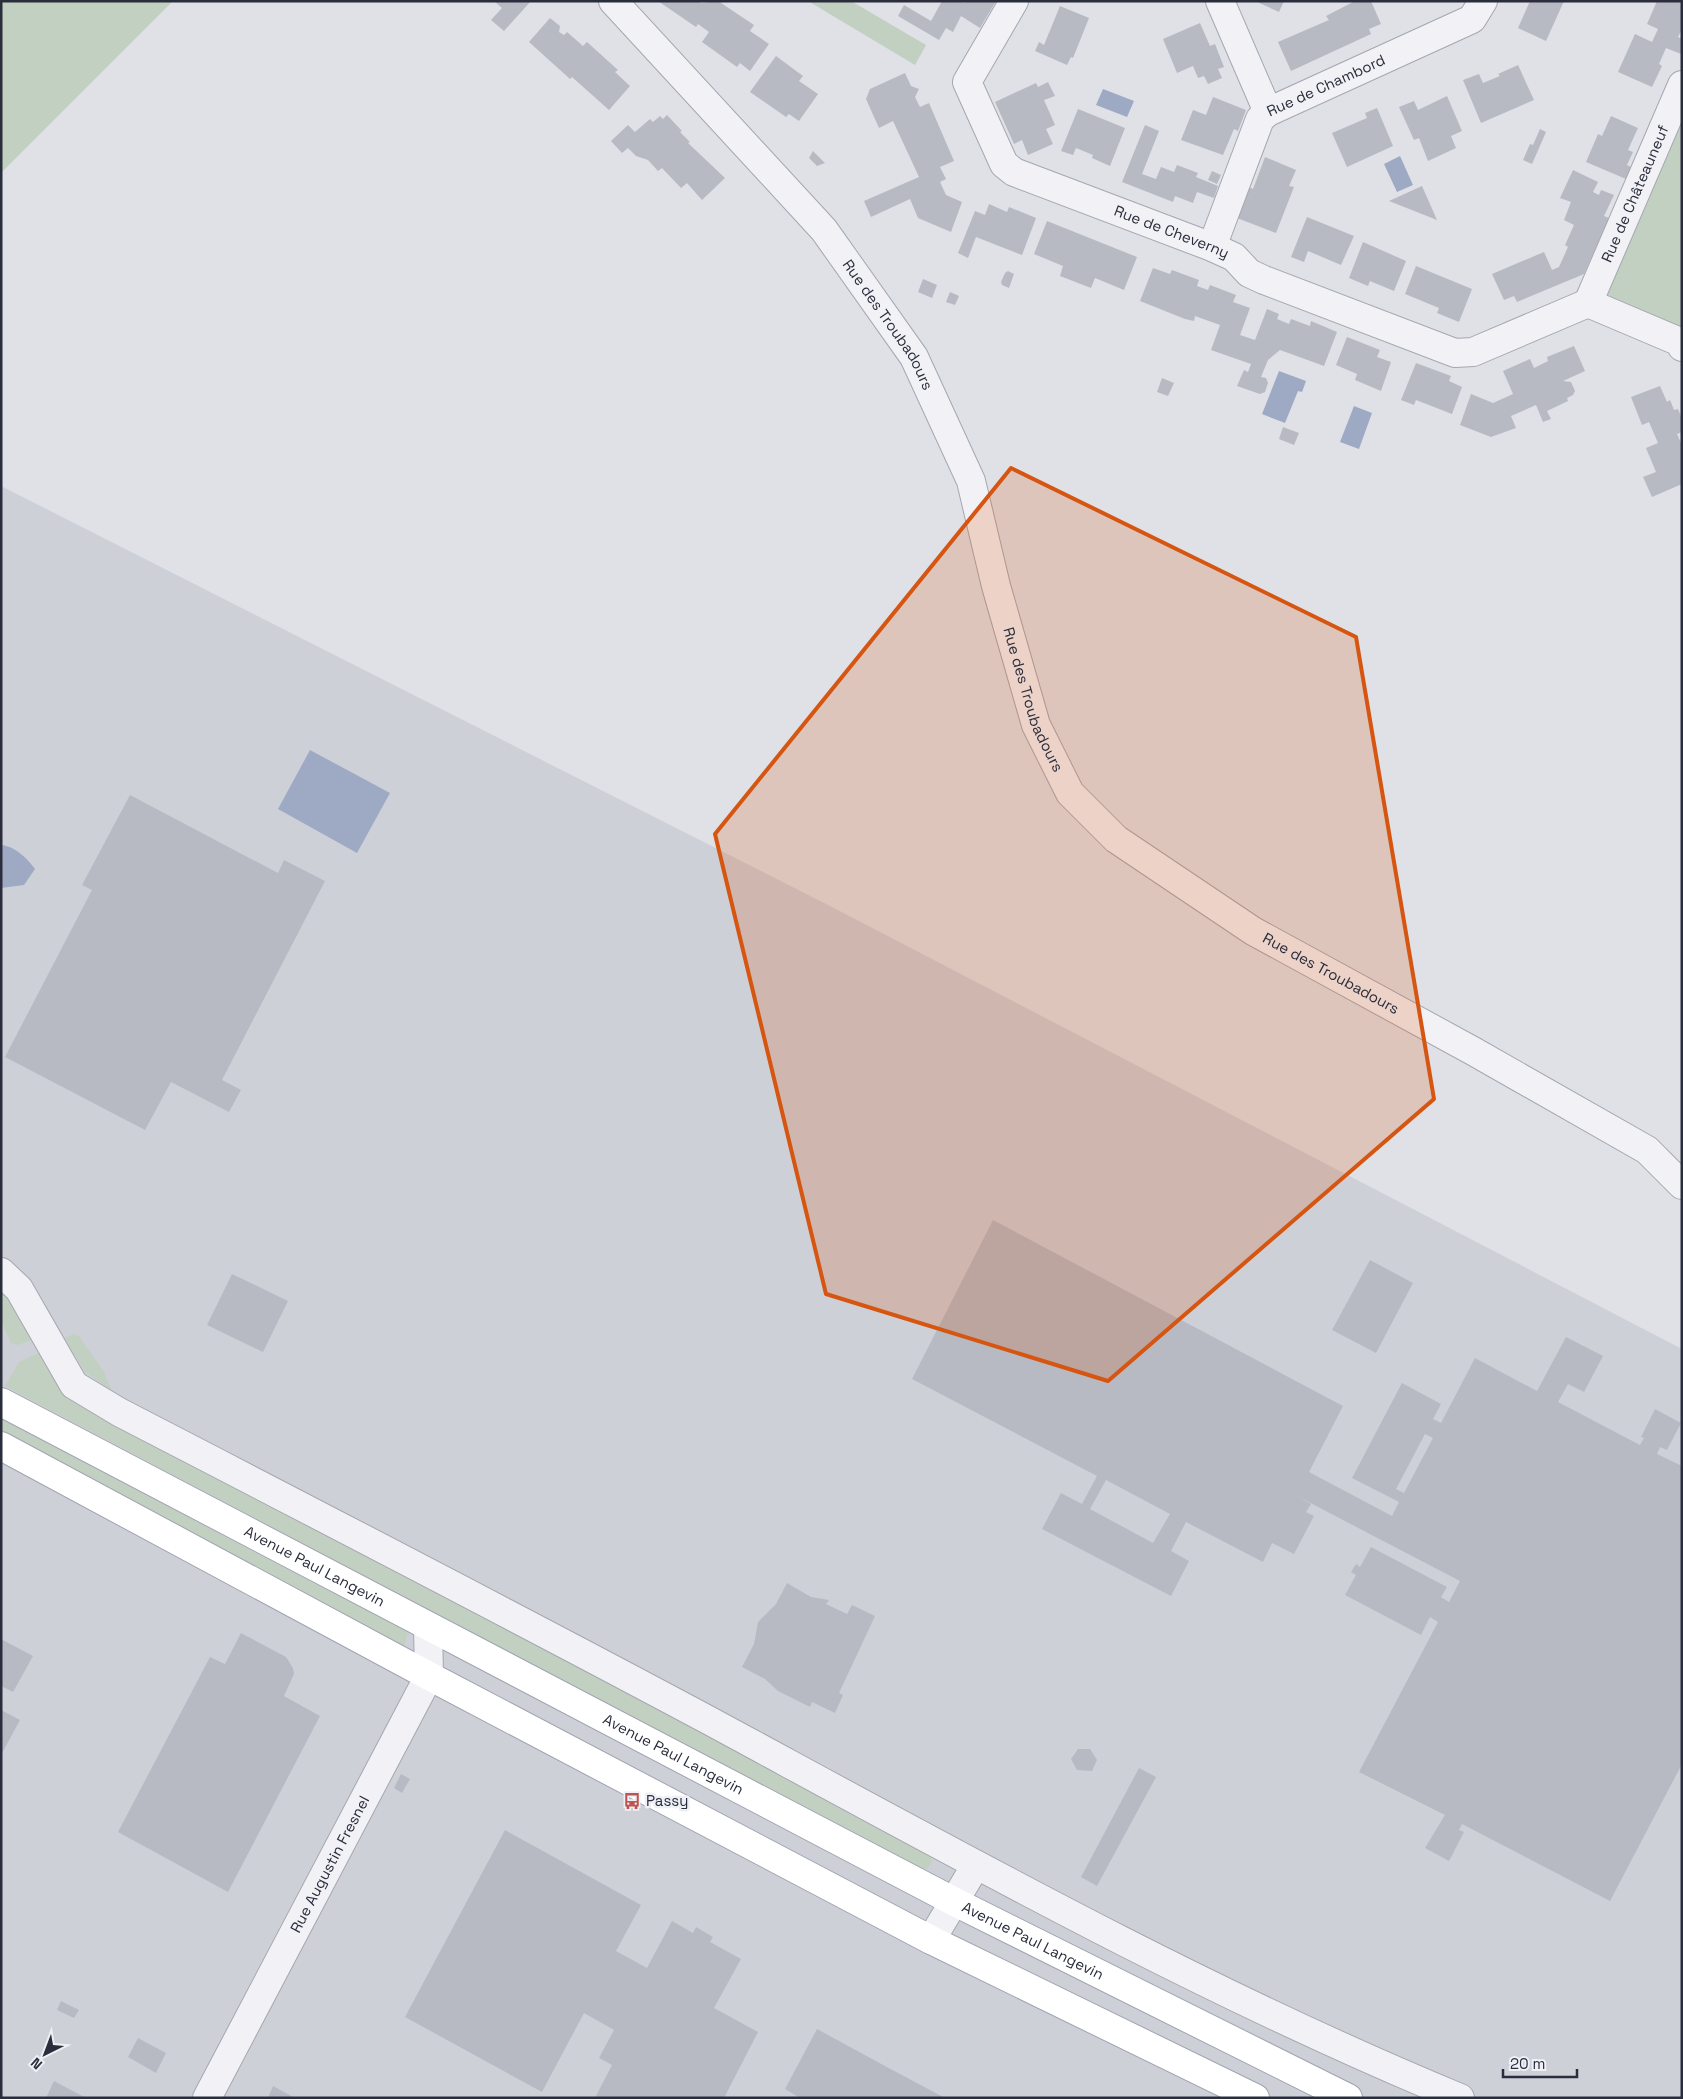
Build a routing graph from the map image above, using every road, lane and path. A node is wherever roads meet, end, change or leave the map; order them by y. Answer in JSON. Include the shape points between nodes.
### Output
{"nodes":[{"id":1,"x":614,"y":1,"type":"edge"},
{"id":2,"x":1014,"y":1,"type":"edge"},
{"id":3,"x":1220,"y":1,"type":"edge"},
{"id":4,"x":1483,"y":1,"type":"edge"},
{"id":5,"x":1682,"y":85,"type":"edge"},
{"id":6,"x":1268,"y":112,"type":"junction"},
{"id":7,"x":1212,"y":247,"type":"junction"},
{"id":8,"x":1588,"y":303,"type":"junction"},
{"id":9,"x":1681,"y":342,"type":"edge"},
{"id":10,"x":1682,"y":1185,"type":"edge"},
{"id":11,"x":1,"y":1272,"type":"edge"},
{"id":12,"x":1,"y":1402,"type":"edge"},
{"id":13,"x":1,"y":1446,"type":"edge"},
{"id":14,"x":428,"y":1627,"type":"junction"},
{"id":15,"x":429,"y":1676,"type":"junction"},
{"id":16,"x":976,"y":1865,"type":"junction"},
{"id":17,"x":953,"y":1901,"type":"junction"},
{"id":18,"x":932,"y":1940,"type":"junction"},
{"id":19,"x":207,"y":2098,"type":"edge"},
{"id":20,"x":1255,"y":2098,"type":"edge"},
{"id":21,"x":1348,"y":2098,"type":"edge"},
{"id":22,"x":1460,"y":2098,"type":"edge"}],
"edges":[{"from":1,"to":10,"type":"street","name":"Rue des Troubadours","via":[[824,230],[914,357],[971,481],[996,586],[1036,725],[1070,793],[1116,839],[1253,932],[1647,1150]]},
{"from":2,"to":7,"type":"street","name":"Rue de Cheverny","via":[[967,82],[1004,164],[1014,172]]},
{"from":3,"to":6,"type":"street"},
{"from":4,"to":6,"type":"street","name":"Rue de Chambord","via":[[1472,19]]},
{"from":5,"to":8,"type":"street","name":"Rue de Châteauneuf"},
{"from":6,"to":7,"type":"street","name":"Rue de Chambord","via":[[1260,119]]},
{"from":7,"to":8,"type":"street","name":"Rue de Cheverny","via":[[1234,257],[1249,273],[1264,280],[1455,353],[1473,352]]},
{"from":8,"to":9,"type":"street"},
{"from":11,"to":16,"type":"street","via":[[19,1289],[74,1384],[119,1412],[654,1691]]},
{"from":12,"to":14,"type":"main road","name":"Avenue Paul Langevin"},
{"from":13,"to":15,"type":"main road"},
{"from":14,"to":15,"type":"street","name":"Rue Augustin Fresnel"},
{"from":14,"to":17,"type":"main road","name":"Avenue Paul Langevin"},
{"from":15,"to":18,"type":"main road"},
{"from":15,"to":19,"type":"street","name":"Rue Augustin Fresnel"},
{"from":16,"to":17,"type":"street"},
{"from":16,"to":22,"type":"street","via":[[1250,2005]]},
{"from":17,"to":18,"type":"street"},
{"from":17,"to":21,"type":"main road","name":"Avenue Paul Langevin"},
{"from":18,"to":20,"type":"main road"}]}
